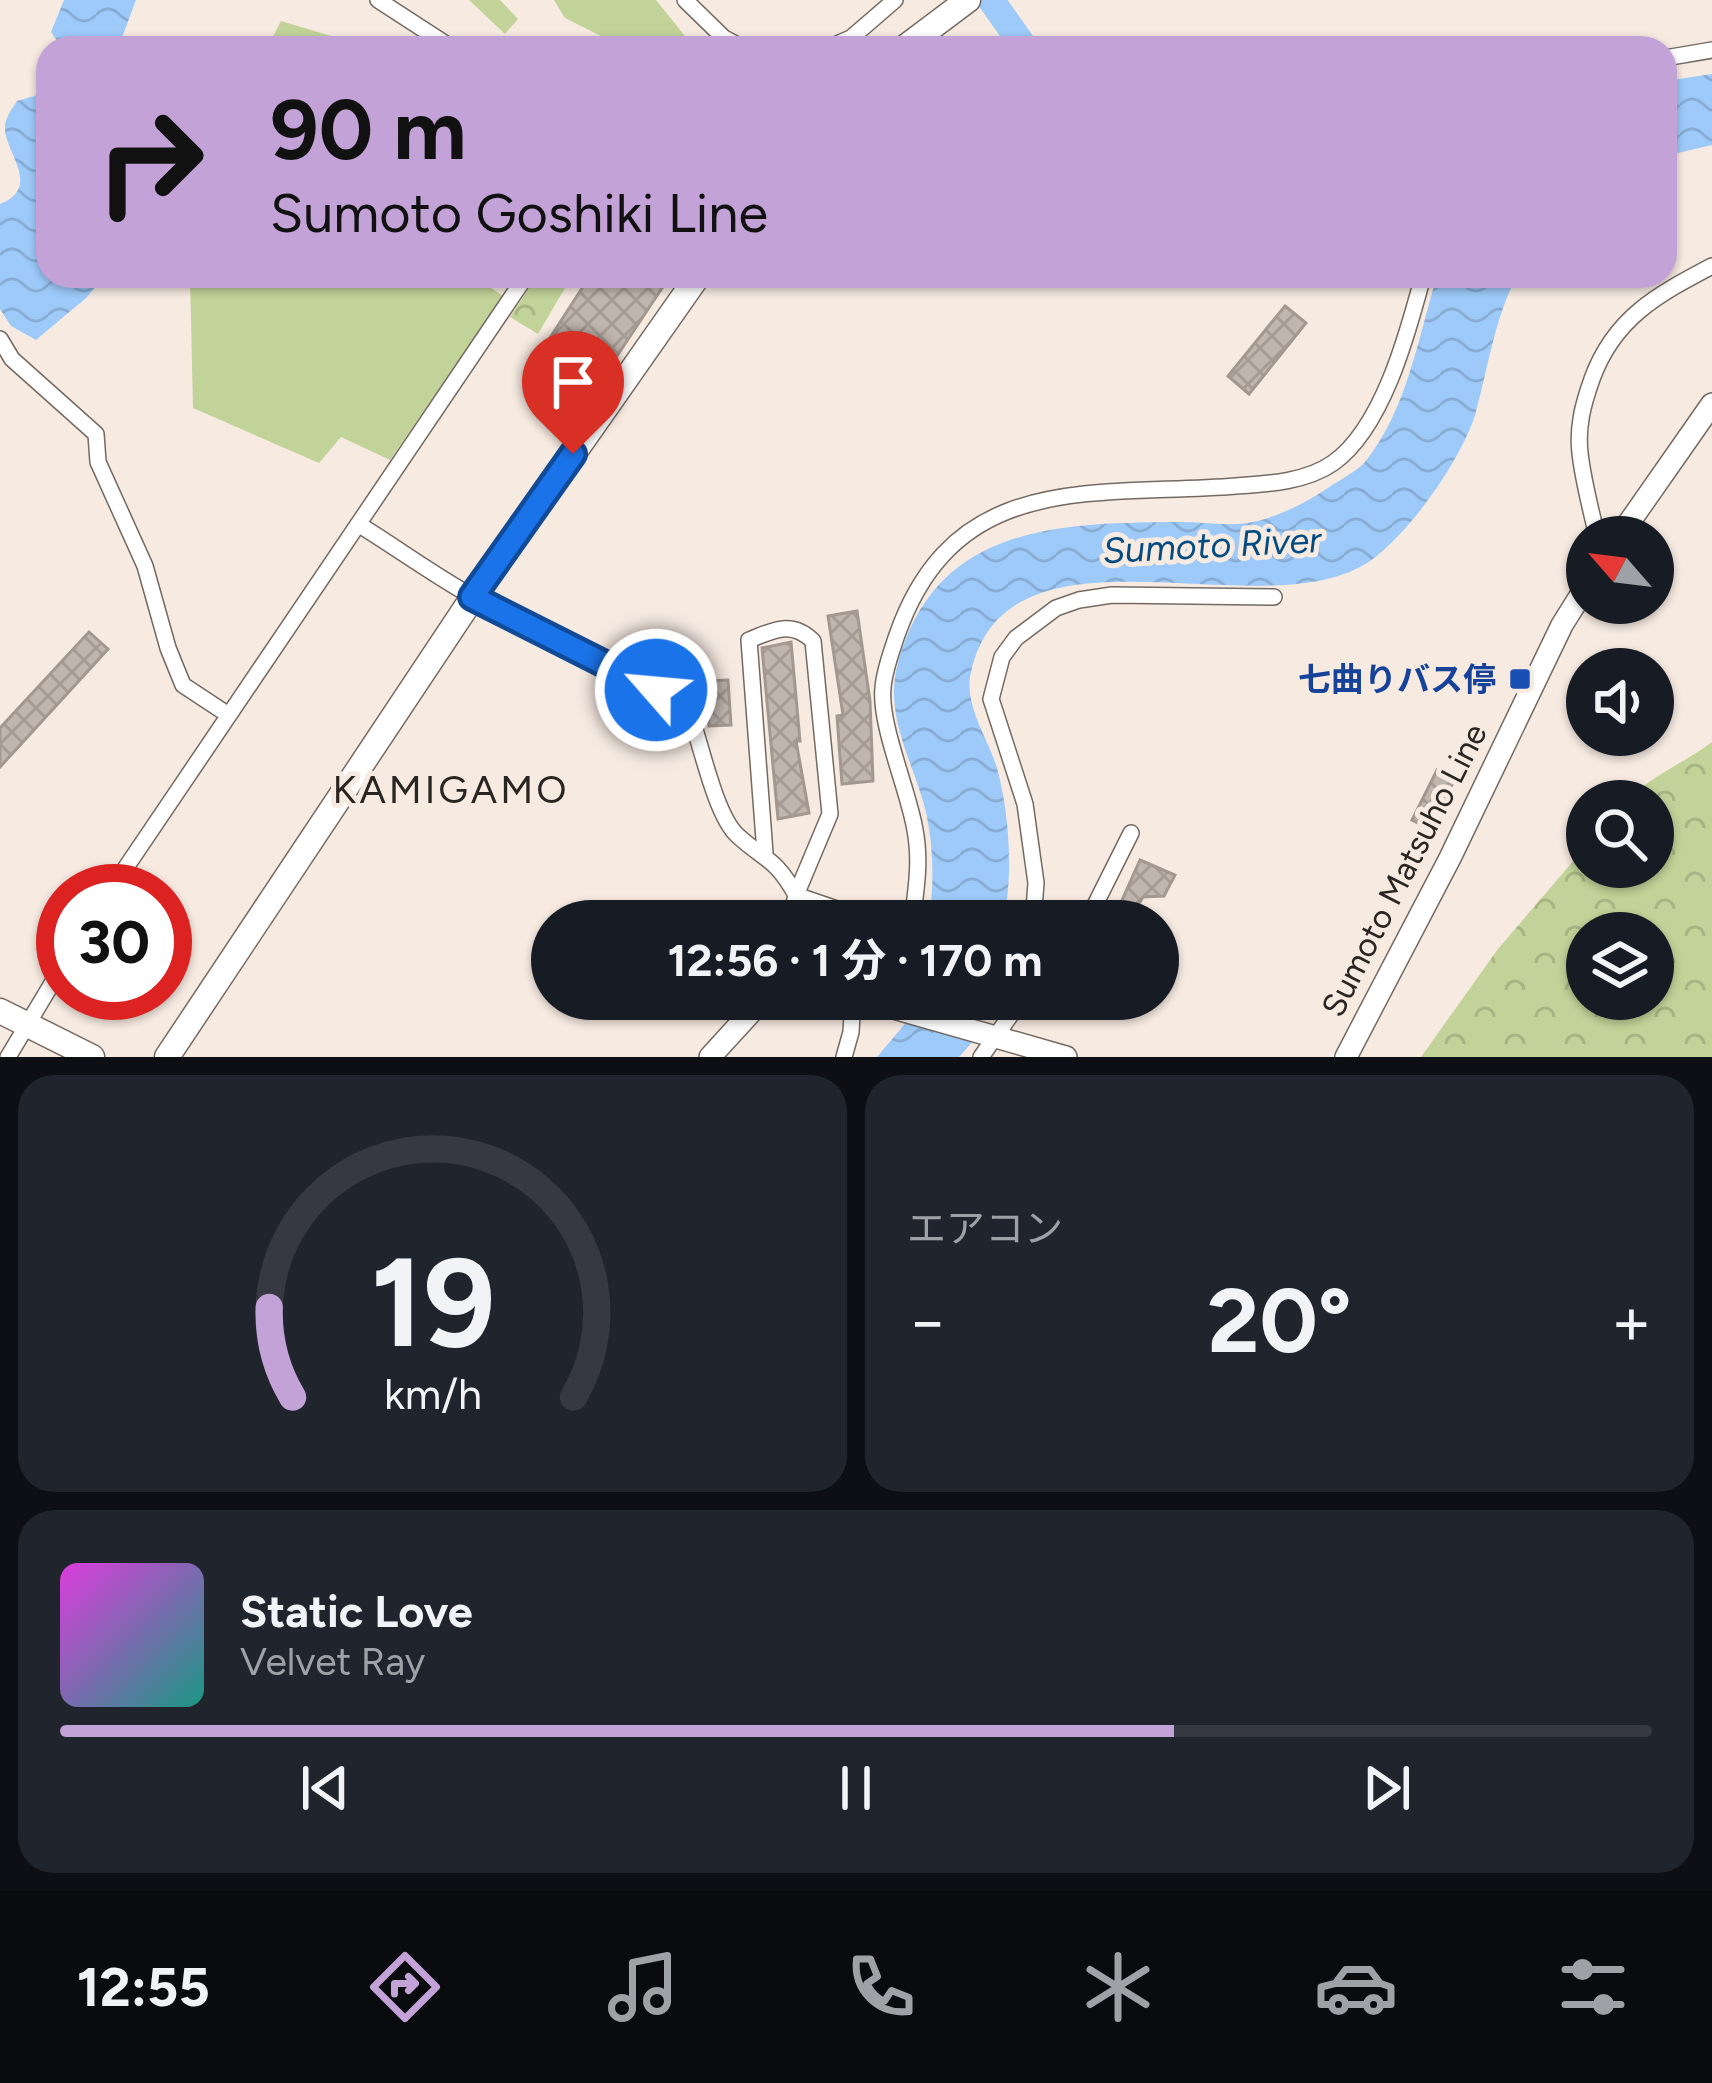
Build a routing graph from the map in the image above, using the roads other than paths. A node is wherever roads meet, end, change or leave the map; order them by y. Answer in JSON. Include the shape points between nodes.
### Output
{"nodes":[{"id":1,"x":378,"y":0,"type":"edge"},
{"id":2,"x":685,"y":0,"type":"edge"},
{"id":3,"x":895,"y":0,"type":"edge"},
{"id":4,"x":966,"y":1,"type":"edge"},
{"id":5,"x":434,"y":36,"type":"edge"},
{"id":6,"x":722,"y":36,"type":"edge"},
{"id":7,"x":853,"y":36,"type":"edge"},
{"id":8,"x":920,"y":36,"type":"edge"},
{"id":9,"x":1712,"y":50,"type":"edge"},
{"id":10,"x":1677,"y":56,"type":"edge"},
{"id":11,"x":1712,"y":266,"type":"edge"},
{"id":12,"x":1677,"y":287,"type":"edge"},
{"id":13,"x":518,"y":288,"type":"edge"},
{"id":14,"x":690,"y":288,"type":"edge"},
{"id":15,"x":1420,"y":288,"type":"edge"},
{"id":16,"x":1676,"y":288,"type":"edge"},
{"id":17,"x":0,"y":339,"type":"edge"},
{"id":18,"x":1712,"y":404,"type":"edge"},
{"id":19,"x":1593,"y":516,"type":"edge"},
{"id":20,"x":1634,"y":516,"type":"edge"},
{"id":21,"x":358,"y":524,"type":"junction"},
{"id":22,"x":472,"y":597,"type":"junction"},
{"id":23,"x":1274,"y":597,"type":"dead end"},
{"id":24,"x":1566,"y":618,"type":"edge"},
{"id":25,"x":227,"y":714,"type":"junction"},
{"id":26,"x":1132,"y":833,"type":"dead end"},
{"id":27,"x":765,"y":853,"type":"junction"},
{"id":28,"x":128,"y":864,"type":"edge"},
{"id":29,"x":796,"y":895,"type":"junction"},
{"id":30,"x":795,"y":900,"type":"edge"},
{"id":31,"x":811,"y":900,"type":"edge"},
{"id":32,"x":914,"y":900,"type":"edge"},
{"id":33,"x":1035,"y":900,"type":"edge"},
{"id":34,"x":1098,"y":900,"type":"edge"},
{"id":35,"x":36,"y":1009,"type":"edge"},
{"id":36,"x":0,"y":1011,"type":"edge"},
{"id":37,"x":744,"y":1020,"type":"edge"},
{"id":38,"x":858,"y":1020,"type":"edge"},
{"id":39,"x":950,"y":1020,"type":"edge"},
{"id":40,"x":1000,"y":1020,"type":"edge"},
{"id":41,"x":1004,"y":1020,"type":"edge"},
{"id":42,"x":26,"y":1025,"type":"junction"},
{"id":43,"x":994,"y":1031,"type":"junction"},
{"id":44,"x":8,"y":1057,"type":"edge"},
{"id":45,"x":92,"y":1057,"type":"edge"},
{"id":46,"x":167,"y":1057,"type":"edge"},
{"id":47,"x":710,"y":1057,"type":"edge"},
{"id":48,"x":844,"y":1057,"type":"edge"},
{"id":49,"x":981,"y":1057,"type":"edge"},
{"id":50,"x":1066,"y":1057,"type":"edge"},
{"id":51,"x":1346,"y":1057,"type":"edge"}],
"edges":[{"from":1,"to":5,"type":"street"},
{"from":2,"to":6,"type":"street"},
{"from":3,"to":7,"type":"street"},
{"from":4,"to":8,"type":"main road"},
{"from":9,"to":10,"type":"street"},
{"from":11,"to":12,"type":"street"},
{"from":13,"to":21,"type":"street"},
{"from":14,"to":22,"type":"main road"},
{"from":15,"to":32,"type":"street","via":[[1372,416],[1332,463],[1280,483],[1028,501],[950,547],[928,572],[882,689],[915,829]]},
{"from":16,"to":19,"type":"street","via":[[1630,316],[1597,366],[1579,418]]},
{"from":17,"to":25,"type":"street","via":[[96,434],[98,462],[145,566],[183,685]]},
{"from":18,"to":20,"type":"main road"},
{"from":21,"to":22,"type":"street"},
{"from":21,"to":25,"type":"street"},
{"from":22,"to":27,"type":"street","via":[[685,710],[726,818]]},
{"from":22,"to":46,"type":"main road"},
{"from":23,"to":33,"type":"street","via":[[1112,595],[1056,608],[1016,638],[991,699],[1024,804]]},
{"from":24,"to":51,"type":"main road","name":"Sumoto Matsuho Line"},
{"from":25,"to":28,"type":"street"},
{"from":26,"to":34,"type":"street"},
{"from":27,"to":29,"type":"street"},
{"from":27,"to":29,"type":"street","via":[[749,640],[782,626],[812,640],[830,814]]},
{"from":29,"to":30,"type":"street"},
{"from":29,"to":31,"type":"street"},
{"from":35,"to":42,"type":"street"},
{"from":36,"to":42,"type":"main road"},
{"from":37,"to":47,"type":"main road"},
{"from":38,"to":48,"type":"street"},
{"from":39,"to":43,"type":"main road"},
{"from":40,"to":43,"type":"street"},
{"from":41,"to":43,"type":"street"},
{"from":42,"to":44,"type":"street"},
{"from":42,"to":45,"type":"main road"},
{"from":43,"to":49,"type":"street"},
{"from":43,"to":50,"type":"main road"}]}
